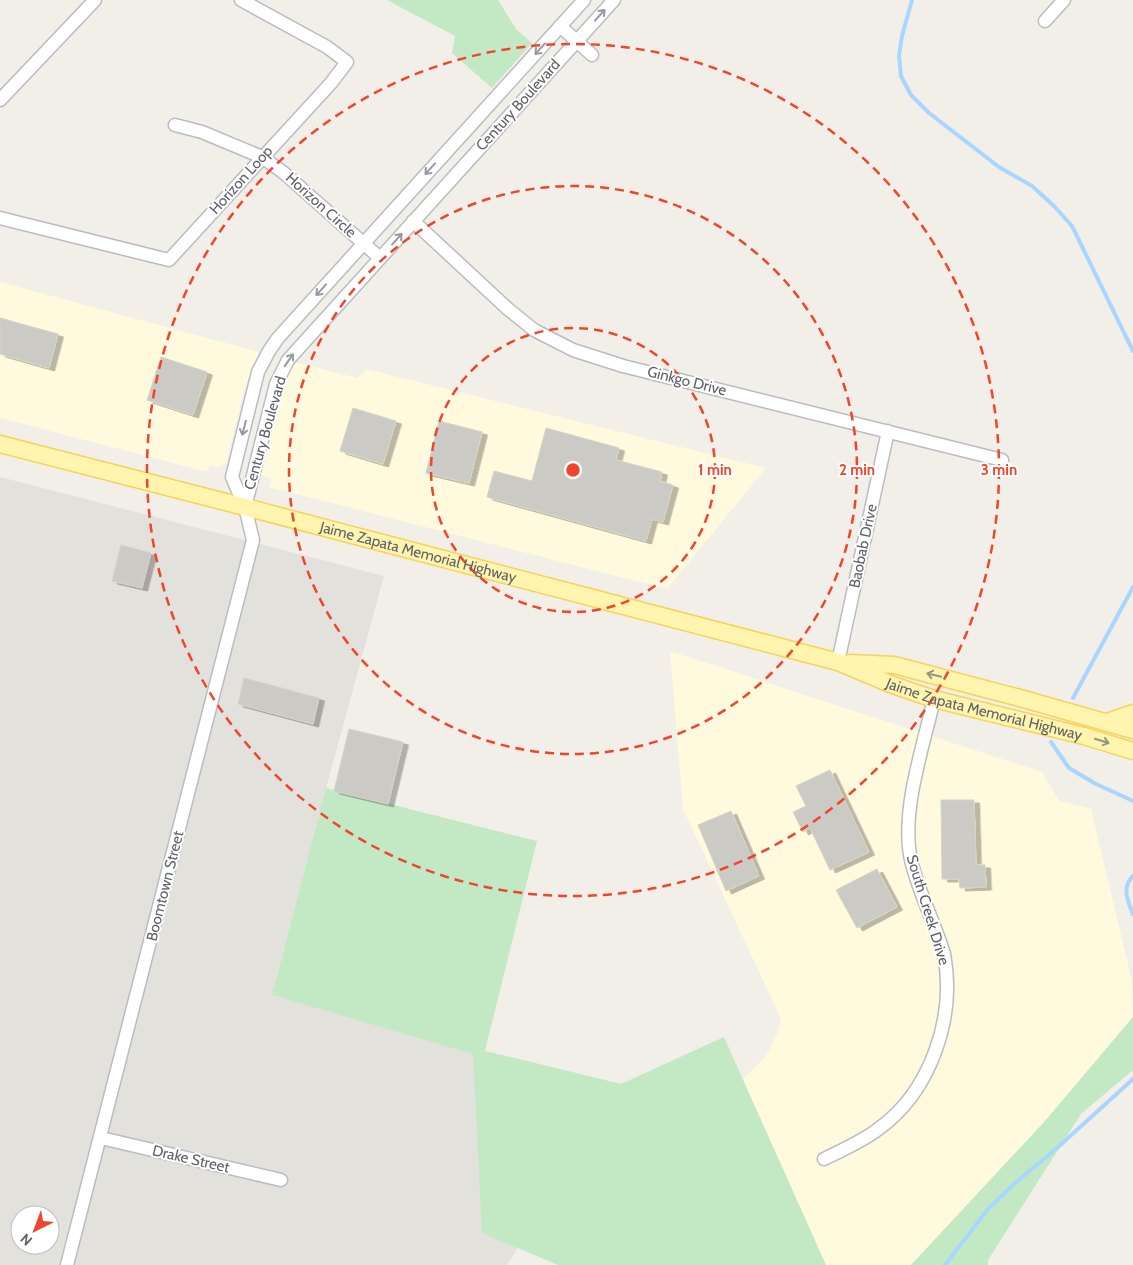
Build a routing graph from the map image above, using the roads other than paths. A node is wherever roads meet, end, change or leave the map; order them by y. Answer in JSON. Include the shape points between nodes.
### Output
{"nodes":[{"id":1,"x":95,"y":0,"type":"edge"},
{"id":2,"x":241,"y":0,"type":"edge"},
{"id":3,"x":584,"y":0,"type":"edge"},
{"id":4,"x":614,"y":0,"type":"edge"},
{"id":5,"x":1064,"y":0,"type":"edge"},
{"id":6,"x":1045,"y":21,"type":"dead end"},
{"id":7,"x":560,"y":26,"type":"junction"},
{"id":8,"x":577,"y":41,"type":"junction"},
{"id":9,"x":592,"y":54,"type":"dead end"},
{"id":10,"x":0,"y":100,"type":"edge"},
{"id":11,"x":175,"y":124,"type":"dead end"},
{"id":12,"x":262,"y":157,"type":"junction"},
{"id":13,"x":0,"y":218,"type":"edge"},
{"id":14,"x":413,"y":221,"type":"junction"},
{"id":15,"x":363,"y":244,"type":"junction"},
{"id":16,"x":380,"y":258,"type":"junction"},
{"id":17,"x":888,"y":431,"type":"junction"},
{"id":18,"x":0,"y":444,"type":"edge"},
{"id":19,"x":1002,"y":460,"type":"dead end"},
{"id":20,"x":245,"y":507,"type":"junction"},
{"id":21,"x":838,"y":662,"type":"junction"},
{"id":22,"x":934,"y":699,"type":"junction"},
{"id":23,"x":1038,"y":703,"type":"junction"},
{"id":24,"x":1133,"y":713,"type":"edge"},
{"id":25,"x":1107,"y":722,"type":"junction"},
{"id":26,"x":1133,"y":730,"type":"edge"},
{"id":27,"x":1133,"y":751,"type":"edge"},
{"id":28,"x":101,"y":1138,"type":"junction"},
{"id":29,"x":824,"y":1159,"type":"dead end"},
{"id":30,"x":281,"y":1180,"type":"dead end"},
{"id":31,"x":67,"y":1265,"type":"edge"}],
"edges":[{"from":1,"to":10,"type":"street"},
{"from":2,"to":12,"type":"street","name":"Horizon Loop","via":[[327,47],[347,62]]},
{"from":3,"to":7,"type":"street","name":"Century Boulevard"},
{"from":8,"to":4,"type":"street","name":"Century Boulevard","one_way":true},
{"from":5,"to":6,"type":"street"},
{"from":7,"to":8,"type":"street"},
{"from":7,"to":15,"type":"street","name":"Century Boulevard","one_way":true},
{"from":8,"to":9,"type":"street"},
{"from":8,"to":14,"type":"street","name":"Century Boulevard"},
{"from":11,"to":12,"type":"street","name":"Horizon Circle"},
{"from":12,"to":13,"type":"street","name":"Horizon Loop","via":[[169,260]]},
{"from":12,"to":15,"type":"street","name":"Horizon Circle"},
{"from":16,"to":14,"type":"street","name":"Century Boulevard","one_way":true},
{"from":14,"to":17,"type":"street","name":"Ginkgo Drive","via":[[534,330],[573,350],[623,366]]},
{"from":15,"to":16,"type":"street","name":"Horizon Circle"},
{"from":15,"to":20,"type":"street","name":"Century Boulevard","one_way":true,"via":[[278,338],[258,372],[232,477]]},
{"from":20,"to":16,"type":"street","name":"Century Boulevard","one_way":true,"via":[[281,372],[288,360]]},
{"from":17,"to":19,"type":"street","name":"Ginkgo Drive"},
{"from":17,"to":21,"type":"street","name":"Baobab Drive"},
{"from":18,"to":20,"type":"main road","name":"Jaime Zapata Memorial Highway"},
{"from":20,"to":21,"type":"main road","name":"Jaime Zapata Memorial Highway"},
{"from":20,"to":28,"type":"street","name":"Boomtown Street","via":[[253,540]]},
{"from":21,"to":22,"type":"main road","name":"Jaime Zapata Memorial Highway"},
{"from":23,"to":21,"type":"main road","name":"Jaime Zapata Memorial Highway","one_way":true,"via":[[894,665]]},
{"from":22,"to":23,"type":"main road","via":[[956,691],[1019,704]]},
{"from":22,"to":27,"type":"main road","name":"Jaime Zapata Memorial Highway","one_way":true},
{"from":22,"to":29,"type":"street","name":"South Creek Drive","via":[[908,816],[908,841],[912,863],[944,954],[947,969],[946,1016],[929,1066],[910,1099],[878,1130]]},
{"from":23,"to":25,"type":"main road","name":"Jaime Zapata Memorial Highway"},
{"from":24,"to":25,"type":"main road"},
{"from":25,"to":26,"type":"main road","name":"Jaime Zapata Memorial Highway"},
{"from":28,"to":30,"type":"street","name":"Drake Street"},
{"from":28,"to":31,"type":"street","name":"Boomtown Street"}]}
